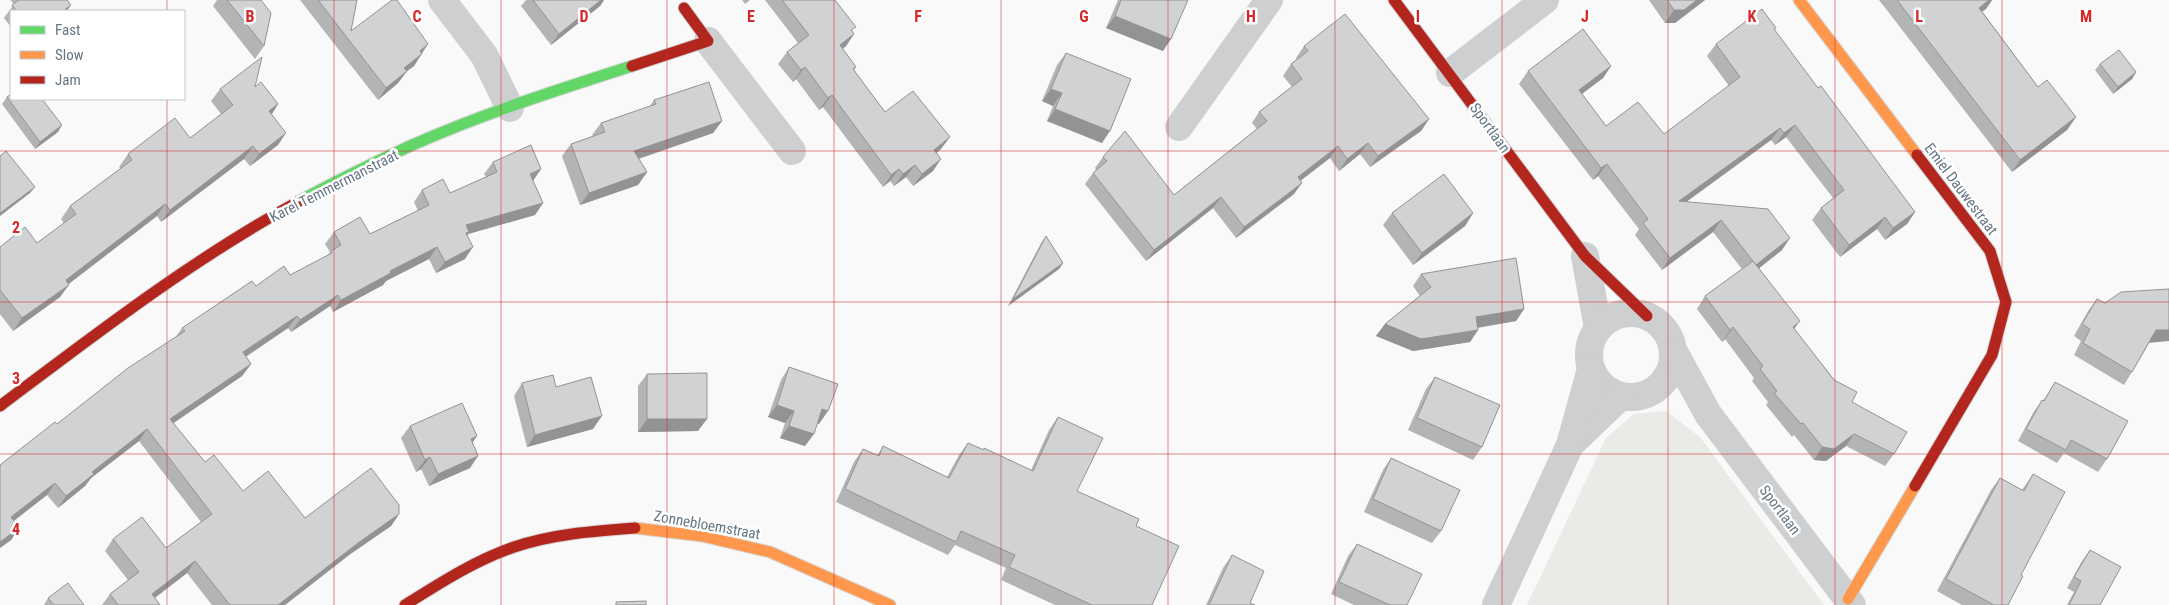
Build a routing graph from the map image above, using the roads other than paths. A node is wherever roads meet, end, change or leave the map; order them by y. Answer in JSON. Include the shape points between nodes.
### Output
{"nodes":[{"id":1,"x":442,"y":0,"type":"edge"},
{"id":2,"x":1269,"y":0,"type":"edge"},
{"id":3,"x":1394,"y":0,"type":"edge"},
{"id":4,"x":1546,"y":0,"type":"edge"},
{"id":5,"x":1799,"y":0,"type":"edge"},
{"id":6,"x":684,"y":8,"type":"dead end"},
{"id":7,"x":708,"y":41,"type":"junction"},
{"id":8,"x":1450,"y":73,"type":"junction"},
{"id":9,"x":510,"y":108,"type":"junction"},
{"id":10,"x":1179,"y":127,"type":"dead end"},
{"id":11,"x":792,"y":151,"type":"dead end"},
{"id":12,"x":1585,"y":256,"type":"junction"},
{"id":13,"x":1646,"y":316,"type":"junction"},
{"id":14,"x":1598,"y":328,"type":"junction"},
{"id":15,"x":1673,"y":350,"type":"junction"},
{"id":16,"x":1591,"y":370,"type":"junction"},
{"id":17,"x":1659,"y":387,"type":"junction"},
{"id":18,"x":1621,"y":396,"type":"junction"},
{"id":19,"x":0,"y":406,"type":"edge"},
{"id":20,"x":1708,"y":414,"type":"junction"},
{"id":21,"x":1570,"y":445,"type":"junction"},
{"id":22,"x":1850,"y":602,"type":"edge"},
{"id":23,"x":405,"y":605,"type":"edge"},
{"id":24,"x":890,"y":605,"type":"edge"},
{"id":25,"x":1496,"y":605,"type":"edge"}],
"edges":[{"from":1,"to":9,"type":"street","via":[[484,55]]},
{"from":2,"to":10,"type":"street"},
{"from":3,"to":8,"type":"street","name":"Sportlaan"},
{"from":4,"to":8,"type":"street"},
{"from":5,"to":22,"type":"street","name":"Emiel Dauwestraat","via":[[1990,251],[2006,302],[1992,355]]},
{"from":6,"to":7,"type":"street"},
{"from":7,"to":9,"type":"street","name":"Karel Temmermanstraat"},
{"from":7,"to":11,"type":"street"},
{"from":8,"to":12,"type":"street","name":"Sportlaan"},
{"from":9,"to":19,"type":"street","name":"Karel Temmermanstraat","via":[[412,146],[267,219],[180,273]]},
{"from":12,"to":13,"type":"street","name":"Sportlaan"},
{"from":12,"to":14,"type":"street","name":"Sportlaan"},
{"from":13,"to":14,"type":"street","via":[[1618,315]]},
{"from":13,"to":15,"type":"street","via":[[1660,324]]},
{"from":14,"to":16,"type":"street","via":[[1588,356]]},
{"from":15,"to":17,"type":"street","via":[[1668,375]]},
{"from":15,"to":20,"type":"street","name":"Sportlaan"},
{"from":16,"to":18,"type":"street","via":[[1609,392]]},
{"from":16,"to":21,"type":"street"},
{"from":17,"to":18,"type":"street","via":[[1635,397]]},
{"from":17,"to":20,"type":"street","name":"Sportlaan"},
{"from":18,"to":21,"type":"street"},
{"from":20,"to":22,"type":"street","name":"Sportlaan"},
{"from":21,"to":25,"type":"street"},
{"from":23,"to":24,"type":"street","name":"Zonnebloemstraat","via":[[457,572],[514,547],[578,532],[637,528],[702,536],[770,552]]}]}
